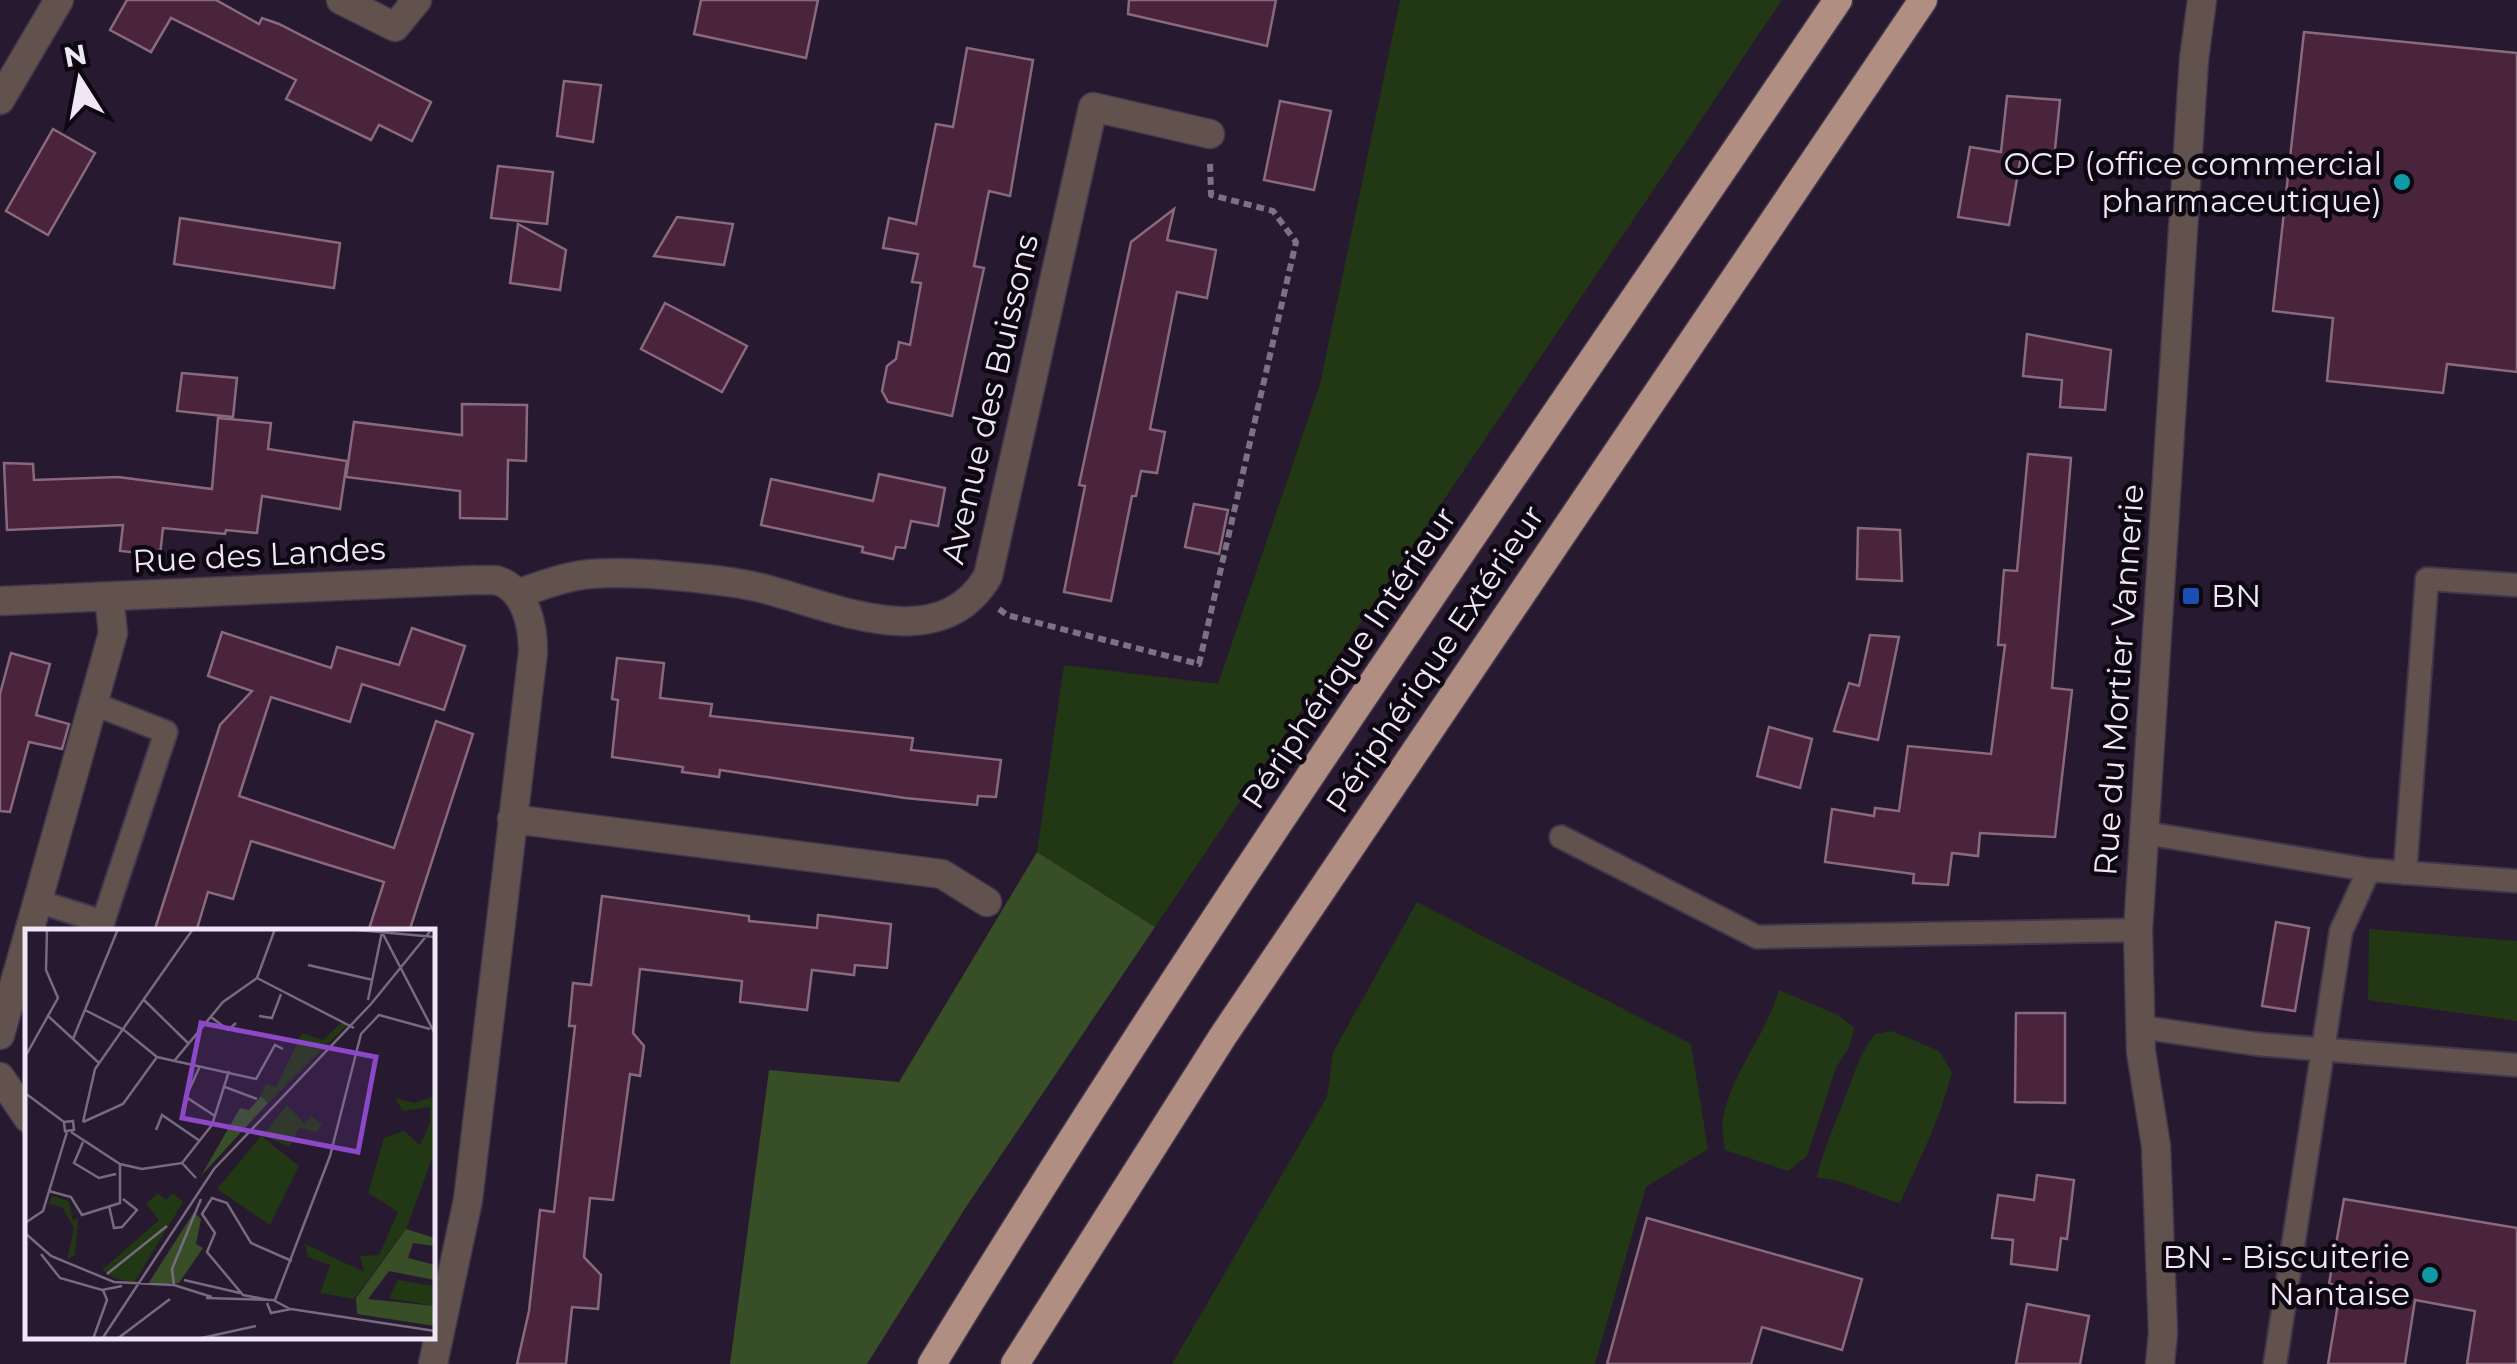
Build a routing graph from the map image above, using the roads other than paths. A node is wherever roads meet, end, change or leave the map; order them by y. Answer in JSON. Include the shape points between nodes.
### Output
{"nodes":[{"id":1,"x":60,"y":0,"type":"edge"},
{"id":2,"x":340,"y":0,"type":"edge"},
{"id":3,"x":418,"y":0,"type":"edge"},
{"id":4,"x":1838,"y":0,"type":"edge"},
{"id":5,"x":1924,"y":0,"type":"edge"},
{"id":6,"x":2202,"y":0,"type":"edge"},
{"id":7,"x":0,"y":100,"type":"edge"},
{"id":8,"x":1210,"y":134,"type":"road end"},
{"id":9,"x":2517,"y":585,"type":"edge"},
{"id":10,"x":517,"y":594,"type":"junction"},
{"id":11,"x":109,"y":596,"type":"junction"},
{"id":12,"x":0,"y":601,"type":"edge"},
{"id":13,"x":92,"y":703,"type":"junction"},
{"id":14,"x":512,"y":819,"type":"junction"},
{"id":15,"x":2145,"y":833,"type":"junction"},
{"id":16,"x":1561,"y":836,"type":"dead end"},
{"id":17,"x":2369,"y":870,"type":"junction"},
{"id":18,"x":2404,"y":872,"type":"junction"},
{"id":19,"x":2517,"y":881,"type":"edge"},
{"id":20,"x":37,"y":902,"type":"junction"},
{"id":21,"x":988,"y":902,"type":"dead end"},
{"id":22,"x":29,"y":929,"type":"edge"},
{"id":23,"x":2138,"y":930,"type":"junction"},
{"id":24,"x":25,"y":945,"type":"edge"},
{"id":25,"x":2140,"y":1026,"type":"junction"},
{"id":26,"x":0,"y":1035,"type":"edge"},
{"id":27,"x":2326,"y":1049,"type":"junction"},
{"id":28,"x":2517,"y":1065,"type":"edge"},
{"id":29,"x":0,"y":1078,"type":"edge"},
{"id":30,"x":25,"y":1114,"type":"edge"},
{"id":31,"x":444,"y":1251,"type":"edge"},
{"id":32,"x":433,"y":1364,"type":"edge"},
{"id":33,"x":932,"y":1364,"type":"edge"},
{"id":34,"x":1015,"y":1364,"type":"edge"},
{"id":35,"x":2160,"y":1364,"type":"edge"},
{"id":36,"x":2275,"y":1364,"type":"edge"}],
"edges":[{"from":1,"to":7,"type":"street"},
{"from":2,"to":3,"type":"street","via":[[395,27]]},
{"from":4,"to":33,"type":"highway","name":"Périphérique Intérieur","via":[[1304,786]]},
{"from":5,"to":34,"type":"highway","name":"Périphérique Extérieur","via":[[1222,1036]]},
{"from":6,"to":15,"type":"street","name":"Rue du Mortier Vannerie"},
{"from":8,"to":10,"type":"street","name":"Avenue des Buissons","via":[[1093,107],[988,576],[958,608],[912,622],[881,622],[760,587],[589,574]]},
{"from":9,"to":18,"type":"lane","via":[[2427,579]]},
{"from":10,"to":11,"type":"street","name":"Rue des Landes","via":[[499,582],[474,580]]},
{"from":10,"to":14,"type":"street","via":[[533,642]]},
{"from":11,"to":12,"type":"street","name":"Rue des Landes"},
{"from":11,"to":13,"type":"street","via":[[113,633]]},
{"from":13,"to":20,"type":"street"},
{"from":13,"to":20,"type":"lane","via":[[166,732],[104,922]]},
{"from":14,"to":21,"type":"street","via":[[942,874]]},
{"from":14,"to":31,"type":"street","via":[[468,1200]]},
{"from":15,"to":17,"type":"lane"},
{"from":15,"to":23,"type":"street","name":"Rue du Mortier Vannerie"},
{"from":16,"to":23,"type":"lane","via":[[1757,937]]},
{"from":17,"to":18,"type":"lane"},
{"from":17,"to":27,"type":"lane","via":[[2342,930]]},
{"from":18,"to":19,"type":"lane"},
{"from":20,"to":22,"type":"street"},
{"from":23,"to":25,"type":"street","name":"Rue du Mortier Vannerie"},
{"from":24,"to":26,"type":"street"},
{"from":25,"to":27,"type":"lane"},
{"from":25,"to":35,"type":"street","name":"Rue du Mortier Vannerie","via":[[2156,1146]]},
{"from":27,"to":28,"type":"lane"},
{"from":27,"to":36,"type":"lane"},
{"from":29,"to":30,"type":"street"},
{"from":31,"to":32,"type":"street"}]}
